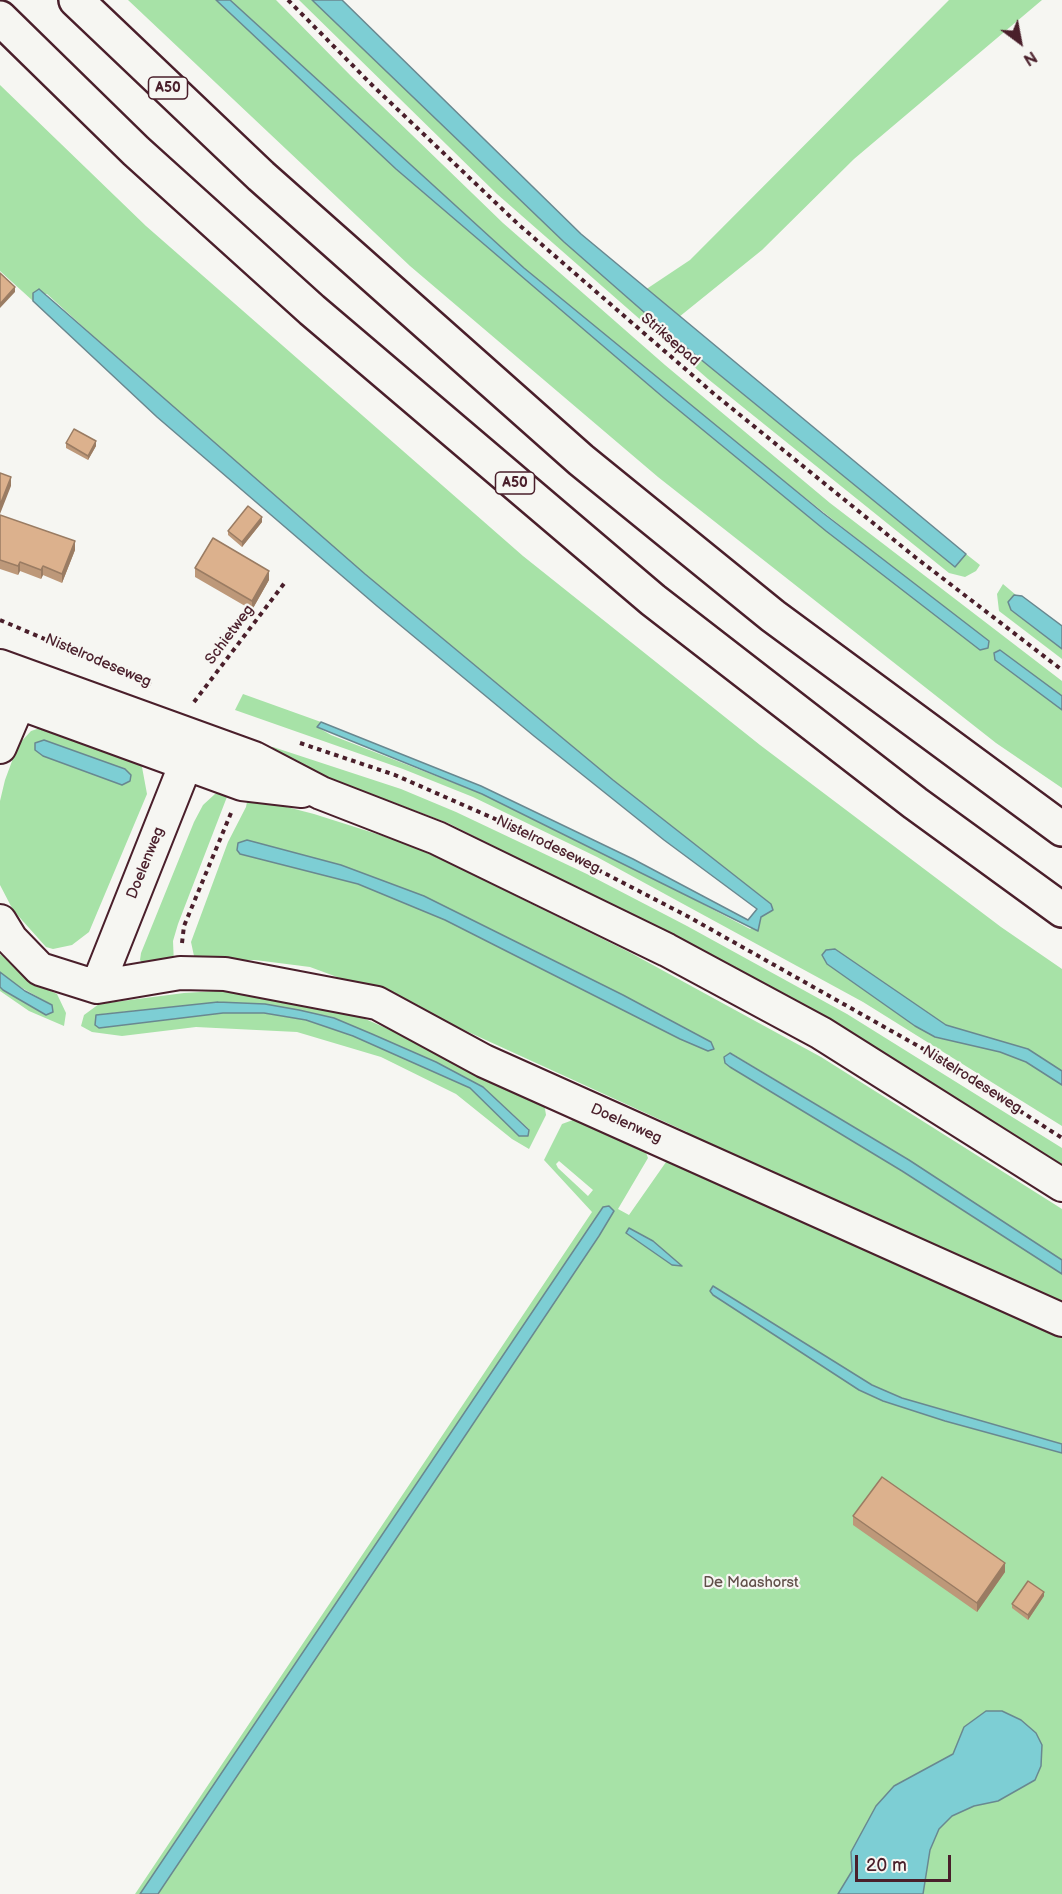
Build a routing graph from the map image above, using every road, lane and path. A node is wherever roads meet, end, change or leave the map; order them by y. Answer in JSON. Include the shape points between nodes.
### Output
{"nodes":[{"id":1,"x":76,"y":0,"type":"edge"},
{"id":2,"x":288,"y":0,"type":"edge"},
{"id":3,"x":0,"y":18,"type":"edge"},
{"id":4,"x":286,"y":581,"type":"dead end"},
{"id":5,"x":0,"y":620,"type":"edge"},
{"id":6,"x":0,"y":666,"type":"edge"},
{"id":7,"x":1062,"y":670,"type":"edge"},
{"id":8,"x":161,"y":688,"type":"dead end"},
{"id":9,"x":16,"y":692,"type":"edge"},
{"id":10,"x":186,"y":699,"type":"dead end"},
{"id":11,"x":194,"y":703,"type":"junction"},
{"id":12,"x":204,"y":707,"type":"dead end"},
{"id":13,"x":296,"y":742,"type":"dead end"},
{"id":14,"x":0,"y":747,"type":"edge"},
{"id":15,"x":191,"y":751,"type":"junction"},
{"id":16,"x":242,"y":784,"type":"junction"},
{"id":17,"x":321,"y":793,"type":"junction"},
{"id":18,"x":1062,"y":829,"type":"edge"},
{"id":19,"x":1062,"y":910,"type":"edge"},
{"id":20,"x":0,"y":921,"type":"edge"},
{"id":21,"x":180,"y":973,"type":"junction"},
{"id":22,"x":97,"y":987,"type":"junction"},
{"id":23,"x":1062,"y":1138,"type":"edge"},
{"id":24,"x":1062,"y":1185,"type":"edge"},
{"id":25,"x":1062,"y":1320,"type":"edge"}],
"edges":[{"from":1,"to":18,"type":"highway","number":"A50","via":[[261,176],[581,460],[773,616]]},
{"from":2,"to":7,"type":"path","name":"Striksepad","via":[[518,224],[713,393]]},
{"from":3,"to":19,"type":"highway","number":"A50","via":[[136,151],[312,310],[644,592],[915,803]]},
{"from":4,"to":11,"type":"path","name":"Schietweg"},
{"from":5,"to":8,"type":"path","name":"Nistelrodeseweg"},
{"from":6,"to":9,"type":"street"},
{"from":9,"to":14,"type":"street"},
{"from":9,"to":15,"type":"street"},
{"from":10,"to":11,"type":"path"},
{"from":11,"to":12,"type":"path"},
{"from":13,"to":23,"type":"path","name":"Nistelrodeseweg","via":[[395,776],[527,833],[689,917],[927,1051]]},
{"from":15,"to":16,"type":"street"},
{"from":15,"to":17,"type":"street","via":[[254,758]]},
{"from":15,"to":22,"type":"street","name":"Doelenweg"},
{"from":16,"to":17,"type":"street"},
{"from":16,"to":21,"type":"path","via":[[184,926]]},
{"from":17,"to":24,"type":"street","via":[[437,838],[667,950],[821,1033]]},
{"from":20,"to":22,"type":"street","name":"Doelenweg","via":[[11,939],[40,969]]},
{"from":21,"to":22,"type":"street","name":"Doelenweg"},
{"from":21,"to":25,"type":"street","name":"Doelenweg","via":[[225,974],[377,1003],[484,1061]]}]}
